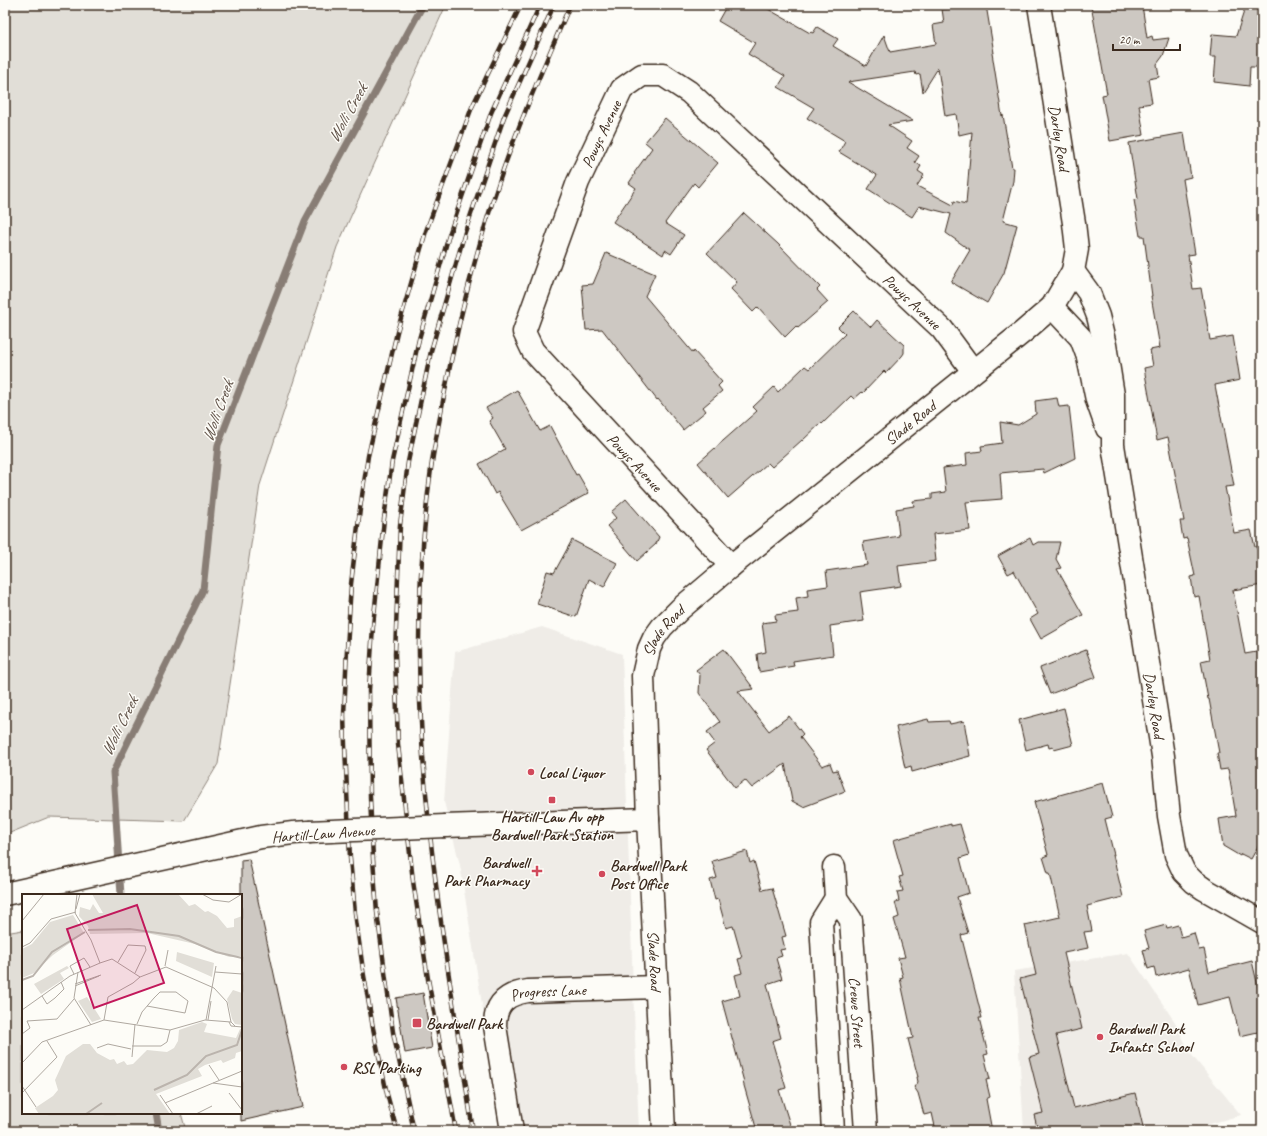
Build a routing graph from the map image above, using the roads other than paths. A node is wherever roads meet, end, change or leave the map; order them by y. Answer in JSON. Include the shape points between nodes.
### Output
{"nodes":[{"id":1,"x":1039,"y":5,"type":"edge"},
{"id":2,"x":1073,"y":271,"type":"junction"},
{"id":3,"x":1052,"y":307,"type":"junction"},
{"id":4,"x":973,"y":371,"type":"junction"},
{"id":5,"x":1113,"y":445,"type":"junction"},
{"id":6,"x":731,"y":566,"type":"junction"},
{"id":7,"x":648,"y":819,"type":"junction"},
{"id":8,"x":834,"y":867,"type":"dead end"},
{"id":9,"x":5,"y":894,"type":"edge"},
{"id":10,"x":836,"y":898,"type":"junction"},
{"id":11,"x":1262,"y":922,"type":"edge"},
{"id":12,"x":657,"y":987,"type":"junction"},
{"id":13,"x":512,"y":1131,"type":"edge"},
{"id":14,"x":664,"y":1131,"type":"edge"},
{"id":15,"x":833,"y":1131,"type":"edge"},
{"id":16,"x":866,"y":1131,"type":"edge"}],
"edges":[{"from":1,"to":2,"type":"street","name":"Darley Road","via":[[1074,223],[1077,249]]},
{"from":2,"to":3,"type":"street","name":"Darley Road"},
{"from":2,"to":5,"type":"street","name":"Darley Road","via":[[1089,293],[1105,345],[1112,395]]},
{"from":3,"to":4,"type":"street","name":"Slade Road"},
{"from":3,"to":5,"type":"street","name":"Darley Road","via":[[1081,338],[1088,357],[1097,400]]},
{"from":4,"to":6,"type":"street","name":"Slade Road"},
{"from":4,"to":6,"type":"street","name":"Powys Avenue","via":[[942,329],[689,92],[662,75],[642,75],[622,89],[578,182],[524,332],[533,351]]},
{"from":5,"to":11,"type":"street","name":"Darley Road","via":[[1163,756],[1176,855],[1184,872],[1194,882]]},
{"from":6,"to":7,"type":"street","name":"Slade Road","via":[[670,618],[654,638],[650,649],[642,689]]},
{"from":7,"to":9,"type":"street","name":"Hartill-Law Avenue","bridge":true,"via":[[276,835]]},
{"from":7,"to":12,"type":"street","name":"Slade Road"},
{"from":8,"to":10,"type":"street"},
{"from":10,"to":15,"type":"street","name":"Crewe Street","via":[[822,922]]},
{"from":10,"to":16,"type":"street","name":"Crewe Street","via":[[851,920]]},
{"from":12,"to":13,"type":"street","name":"Progress Lane","via":[[528,991],[505,999],[497,1010],[495,1026]]},
{"from":12,"to":14,"type":"street","name":"Slade Road"}]}
